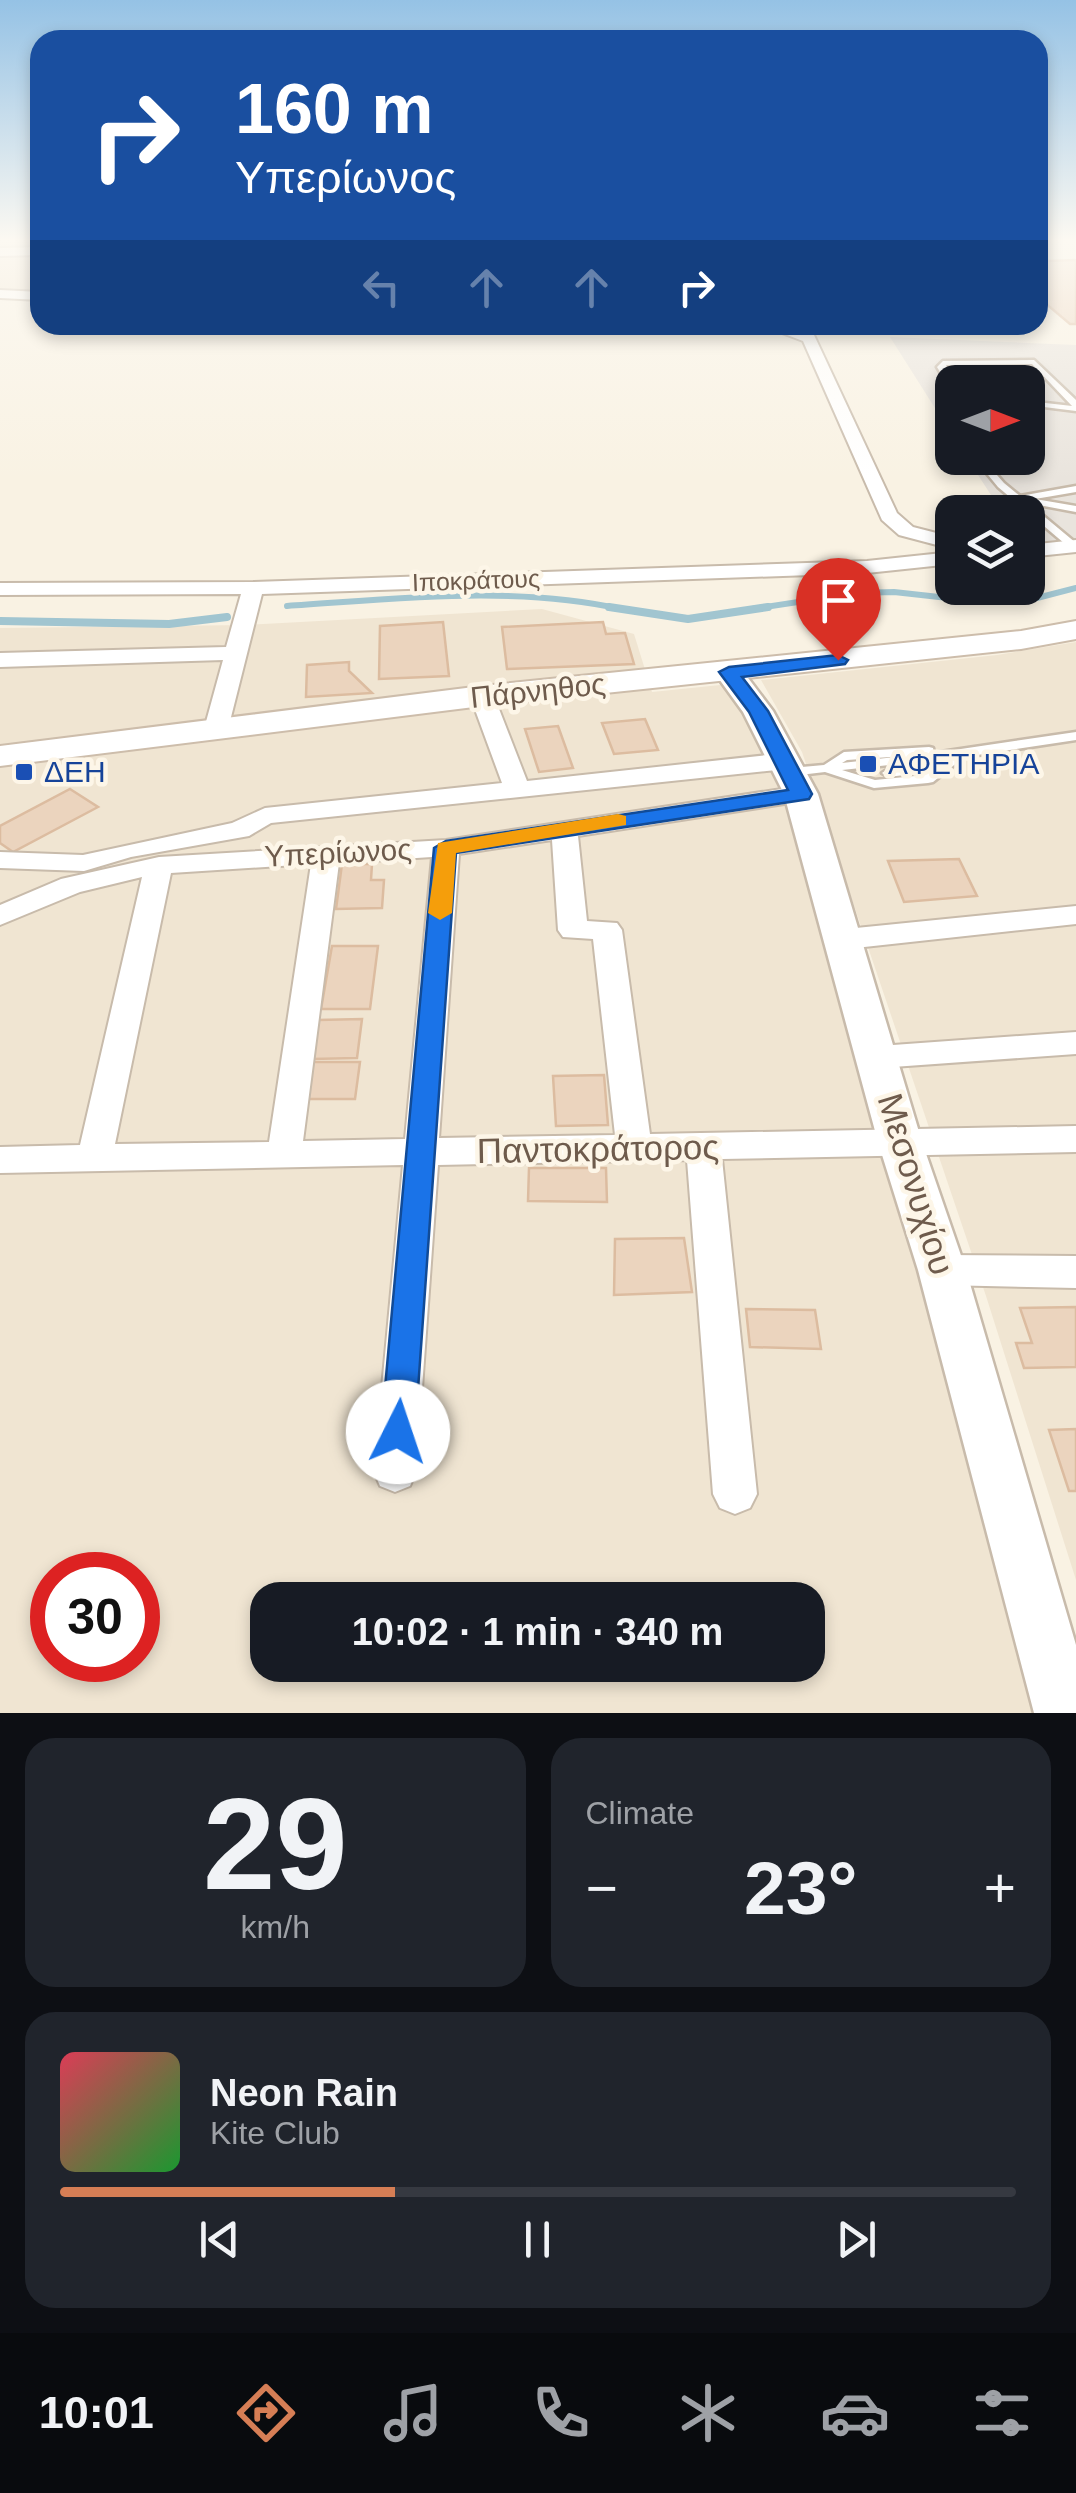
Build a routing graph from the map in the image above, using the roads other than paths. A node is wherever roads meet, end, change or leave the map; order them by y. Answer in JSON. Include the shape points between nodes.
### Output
{"nodes":[{"id":1,"x":799,"y":335,"type":"edge"},
{"id":2,"x":942,"y":365,"type":"edge"},
{"id":3,"x":1037,"y":365,"type":"edge"},
{"id":4,"x":1045,"y":374,"type":"edge"},
{"id":5,"x":1045,"y":404,"type":"edge"},
{"id":6,"x":1076,"y":407,"type":"edge"},
{"id":7,"x":992,"y":475,"type":"edge"},
{"id":8,"x":1076,"y":489,"type":"edge"},
{"id":9,"x":1017,"y":495,"type":"edge"},
{"id":10,"x":1040,"y":495,"type":"edge"},
{"id":11,"x":1045,"y":503,"type":"edge"},
{"id":12,"x":1076,"y":510,"type":"edge"},
{"id":13,"x":1045,"y":519,"type":"edge"},
{"id":14,"x":935,"y":538,"type":"edge"},
{"id":15,"x":1075,"y":546,"type":"edge"},
{"id":16,"x":1045,"y":549,"type":"edge"},
{"id":17,"x":935,"y":560,"type":"edge"},
{"id":18,"x":254,"y":588,"type":"junction"},
{"id":19,"x":0,"y":589,"type":"edge"},
{"id":20,"x":1076,"y":630,"type":"edge"},
{"id":21,"x":236,"y":653,"type":"junction"},
{"id":22,"x":0,"y":660,"type":"edge"},
{"id":23,"x":729,"y":672,"type":"junction"},
{"id":24,"x":482,"y":696,"type":"junction"},
{"id":25,"x":216,"y":729,"type":"junction"},
{"id":26,"x":1076,"y":736,"type":"edge"},
{"id":27,"x":960,"y":754,"type":"junction"},
{"id":28,"x":0,"y":756,"type":"edge"},
{"id":29,"x":801,"y":774,"type":"junction"},
{"id":30,"x":517,"y":789,"type":"junction"},
{"id":31,"x":564,"y":828,"type":"junction"},
{"id":32,"x":446,"y":848,"type":"junction"},
{"id":33,"x":326,"y":854,"type":"junction"},
{"id":34,"x":11,"y":860,"type":"edge"},
{"id":35,"x":159,"y":865,"type":"junction"},
{"id":36,"x":1076,"y":914,"type":"edge"},
{"id":37,"x":0,"y":916,"type":"edge"},
{"id":38,"x":846,"y":939,"type":"junction"},
{"id":39,"x":1076,"y":1042,"type":"edge"},
{"id":40,"x":879,"y":1057,"type":"junction"},
{"id":41,"x":1076,"y":1139,"type":"edge"},
{"id":42,"x":900,"y":1142,"type":"junction"},
{"id":43,"x":634,"y":1146,"type":"junction"},
{"id":44,"x":704,"y":1146,"type":"junction"},
{"id":45,"x":419,"y":1154,"type":"junction"},
{"id":46,"x":284,"y":1155,"type":"junction"},
{"id":47,"x":95,"y":1156,"type":"junction"},
{"id":48,"x":0,"y":1160,"type":"edge"},
{"id":49,"x":942,"y":1270,"type":"junction"},
{"id":50,"x":1076,"y":1272,"type":"edge"},
{"id":51,"x":395,"y":1472,"type":"dead end"},
{"id":52,"x":735,"y":1494,"type":"dead end"},
{"id":53,"x":1064,"y":1687,"type":"edge"}],
"edges":[{"from":1,"to":14,"type":"street","via":[[808,338],[889,516],[906,531]]},
{"from":2,"to":3,"type":"lane"},
{"from":4,"to":6,"type":"lane"},
{"from":5,"to":6,"type":"lane"},
{"from":7,"to":9,"type":"lane"},
{"from":8,"to":10,"type":"lane"},
{"from":11,"to":12,"type":"lane"},
{"from":13,"to":15,"type":"lane"},
{"from":15,"to":16,"type":"street"},
{"from":17,"to":18,"type":"street","name":"Ιποκράτους"},
{"from":18,"to":19,"type":"street","name":"Ιποκράτους"},
{"from":18,"to":21,"type":"street"},
{"from":20,"to":23,"type":"main road","name":"Πάρνηθος"},
{"from":21,"to":22,"type":"street"},
{"from":21,"to":25,"type":"street"},
{"from":23,"to":24,"type":"main road","name":"Πάρνηθος"},
{"from":23,"to":29,"type":"street","name":"Μεσονυχίου"},
{"from":24,"to":25,"type":"main road","name":"Πάρνηθος"},
{"from":24,"to":30,"type":"street"},
{"from":25,"to":28,"type":"main road","name":"Πάρνηθος"},
{"from":26,"to":27,"type":"lane"},
{"from":27,"to":29,"type":"lane"},
{"from":27,"to":29,"type":"lane","via":[[928,779],[874,784]]},
{"from":29,"to":30,"type":"street"},
{"from":29,"to":31,"type":"street","name":"Υπερίωνος"},
{"from":29,"to":38,"type":"street","name":"Μεσονυχίου"},
{"from":30,"to":34,"type":"street","via":[[265,816],[240,830],[84,863]]},
{"from":31,"to":32,"type":"street","name":"Υπερίωνος"},
{"from":31,"to":43,"type":"street","via":[[574,930],[607,930]]},
{"from":32,"to":33,"type":"street","name":"Υπερίωνος"},
{"from":32,"to":45,"type":"street"},
{"from":33,"to":35,"type":"street","name":"Υπερίωνος"},
{"from":33,"to":46,"type":"street"},
{"from":34,"to":37,"type":"street"},
{"from":35,"to":37,"type":"street","name":"Υπερίωνος","via":[[71,885]]},
{"from":35,"to":47,"type":"street"},
{"from":36,"to":38,"type":"street"},
{"from":38,"to":40,"type":"street","name":"Μεσονυχίου"},
{"from":39,"to":40,"type":"street"},
{"from":40,"to":42,"type":"street","name":"Μεσονυχίου"},
{"from":41,"to":42,"type":"street","name":"Παντοκράτορος"},
{"from":42,"to":44,"type":"street","name":"Παντοκράτορος"},
{"from":42,"to":49,"type":"street","name":"Μεσονυχίου"},
{"from":43,"to":44,"type":"street","name":"Παντοκράτορος"},
{"from":43,"to":45,"type":"street","name":"Παντοκράτορος"},
{"from":44,"to":52,"type":"street"},
{"from":45,"to":46,"type":"street","name":"Παντοκράτορος"},
{"from":45,"to":51,"type":"street"},
{"from":46,"to":47,"type":"street","name":"Παντοκράτορος"},
{"from":47,"to":48,"type":"street","name":"Παντοκράτορος"},
{"from":49,"to":50,"type":"street"},
{"from":49,"to":53,"type":"street","name":"Μεσονυχίου"}]}
